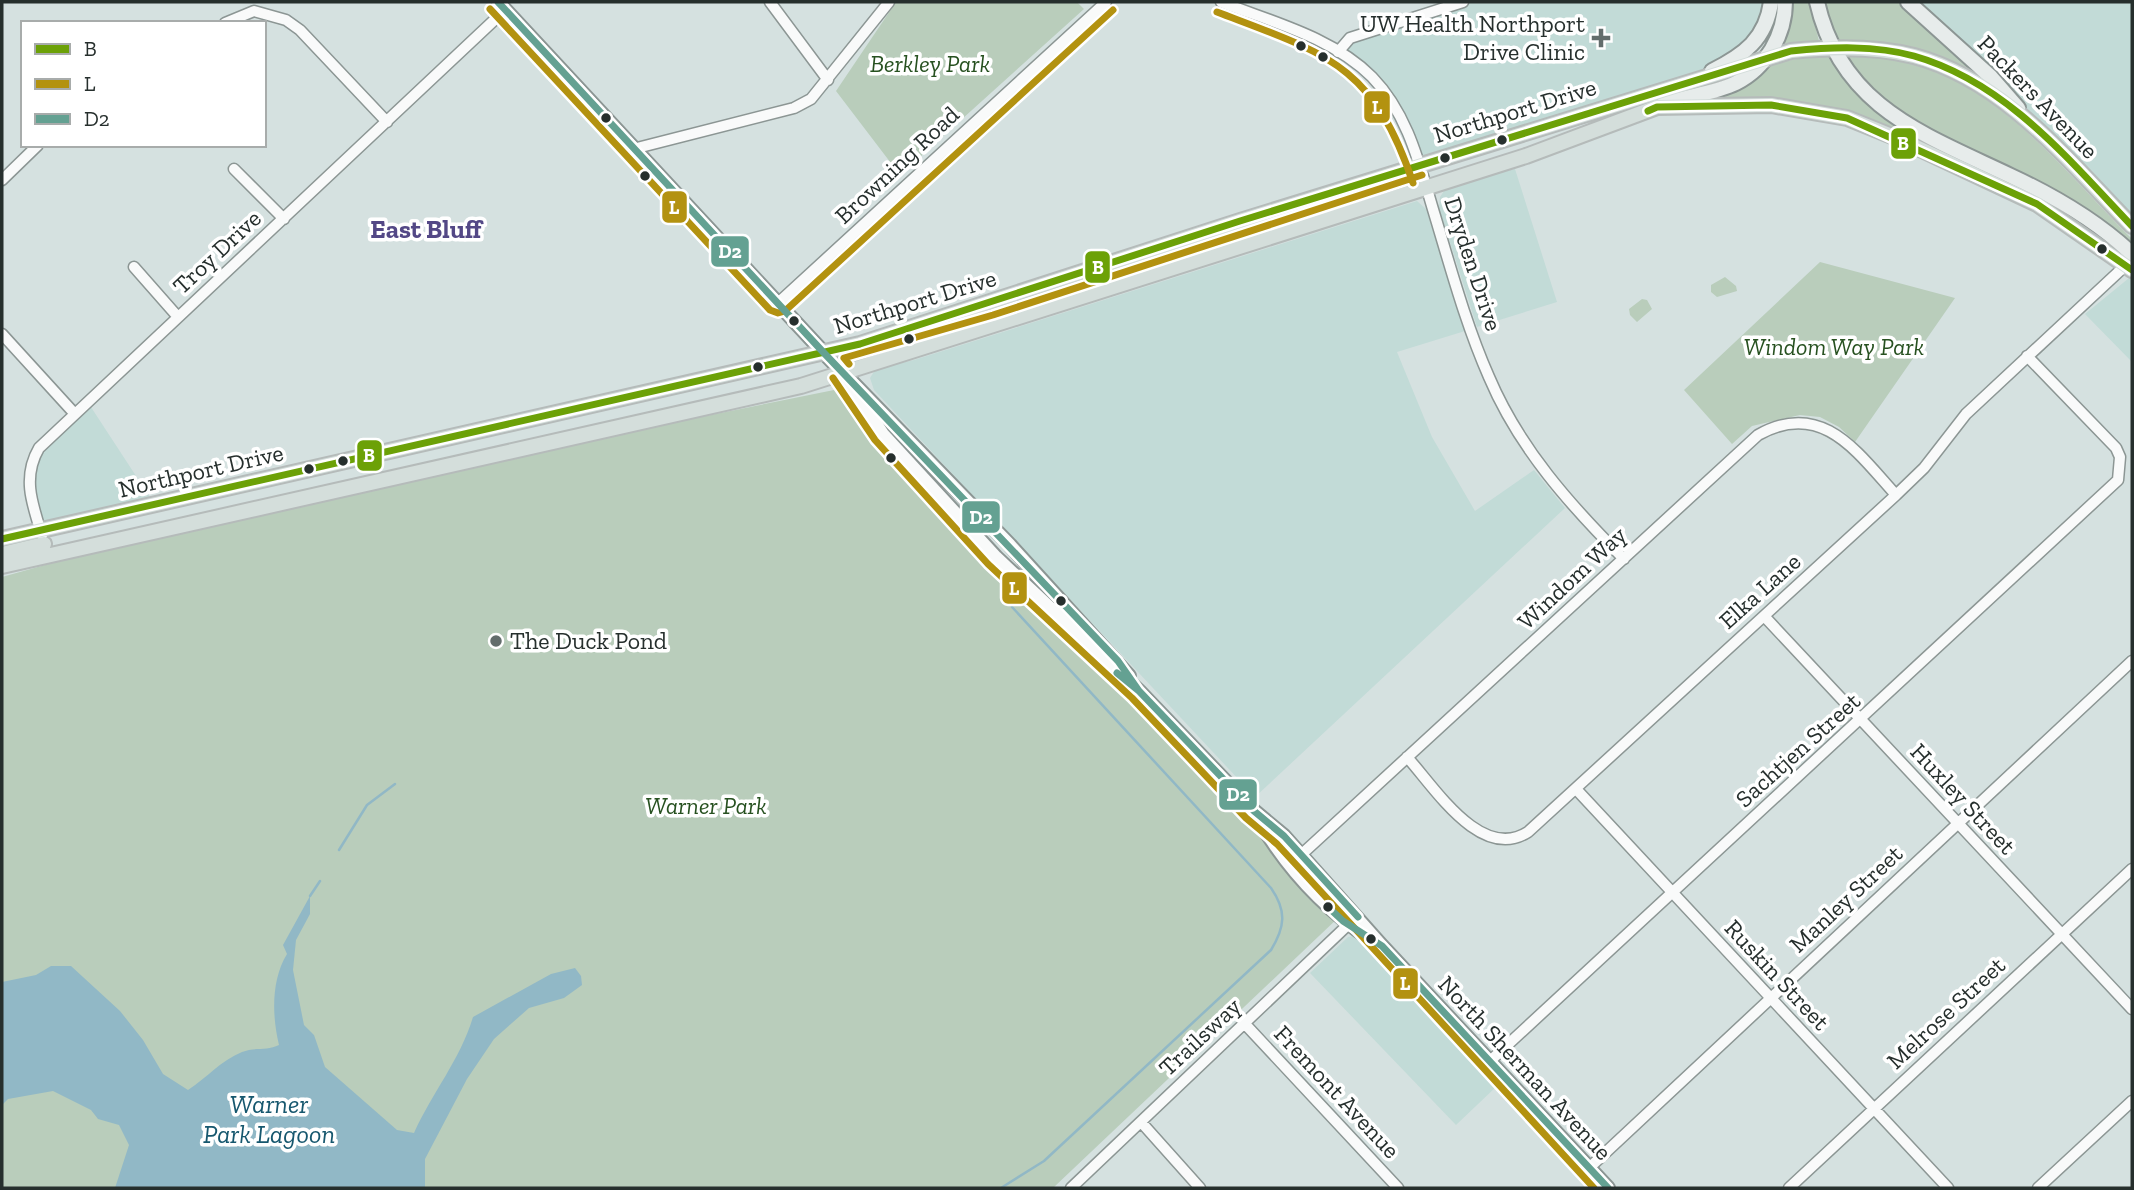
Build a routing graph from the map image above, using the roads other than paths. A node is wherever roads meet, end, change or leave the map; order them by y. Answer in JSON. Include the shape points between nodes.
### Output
{"nodes":[{"id":1,"x":770,"y":2,"type":"edge"},
{"id":2,"x":889,"y":2,"type":"edge"},
{"id":3,"x":1107,"y":2,"type":"edge"},
{"id":4,"x":1221,"y":2,"type":"edge"},
{"id":5,"x":1463,"y":2,"type":"edge"},
{"id":6,"x":1771,"y":2,"type":"edge"},
{"id":7,"x":1785,"y":2,"type":"edge"},
{"id":8,"x":1817,"y":2,"type":"edge"},
{"id":9,"x":1908,"y":2,"type":"edge"},
{"id":10,"x":254,"y":6,"type":"edge"},
{"id":11,"x":502,"y":6,"type":"edge"},
{"id":12,"x":228,"y":21,"type":"edge"},
{"id":13,"x":1831,"y":47,"type":"junction"},
{"id":14,"x":1338,"y":52,"type":"junction"},
{"id":15,"x":1766,"y":58,"type":"junction"},
{"id":16,"x":1702,"y":76,"type":"junction"},
{"id":17,"x":828,"y":80,"type":"junction"},
{"id":18,"x":1657,"y":107,"type":"junction"},
{"id":19,"x":387,"y":122,"type":"junction"},
{"id":20,"x":2030,"y":122,"type":"junction"},
{"id":21,"x":36,"y":147,"type":"edge"},
{"id":22,"x":633,"y":149,"type":"junction"},
{"id":23,"x":1419,"y":165,"type":"junction"},
{"id":24,"x":234,"y":169,"type":"dead end"},
{"id":25,"x":2,"y":180,"type":"edge"},
{"id":26,"x":1426,"y":188,"type":"junction"},
{"id":27,"x":284,"y":219,"type":"junction"},
{"id":28,"x":2132,"y":226,"type":"edge"},
{"id":29,"x":1154,"y":250,"type":"junction"},
{"id":30,"x":2130,"y":263,"type":"edge"},
{"id":31,"x":134,"y":267,"type":"dead end"},
{"id":32,"x":1123,"y":284,"type":"junction"},
{"id":33,"x":778,"y":303,"type":"junction"},
{"id":34,"x":178,"y":317,"type":"junction"},
{"id":35,"x":2,"y":334,"type":"edge"},
{"id":36,"x":824,"y":353,"type":"junction"},
{"id":37,"x":2027,"y":356,"type":"junction"},
{"id":38,"x":842,"y":372,"type":"junction"},
{"id":39,"x":74,"y":413,"type":"junction"},
{"id":40,"x":1896,"y":495,"type":"junction"},
{"id":41,"x":2,"y":539,"type":"edge"},
{"id":42,"x":44,"y":543,"type":"junction"},
{"id":43,"x":2,"y":554,"type":"edge"},
{"id":44,"x":1623,"y":559,"type":"junction"},
{"id":45,"x":2,"y":566,"type":"edge"},
{"id":46,"x":1764,"y":616,"type":"junction"},
{"id":47,"x":2132,"y":661,"type":"edge"},
{"id":48,"x":1139,"y":691,"type":"junction"},
{"id":49,"x":1860,"y":721,"type":"junction"},
{"id":50,"x":1407,"y":757,"type":"junction"},
{"id":51,"x":1576,"y":789,"type":"junction"},
{"id":52,"x":1254,"y":811,"type":"junction"},
{"id":53,"x":1958,"y":824,"type":"junction"},
{"id":54,"x":1301,"y":854,"type":"junction"},
{"id":55,"x":1290,"y":865,"type":"junction"},
{"id":56,"x":2132,"y":869,"type":"edge"},
{"id":57,"x":1672,"y":894,"type":"junction"},
{"id":58,"x":1353,"y":921,"type":"junction"},
{"id":59,"x":2062,"y":934,"type":"junction"},
{"id":60,"x":1770,"y":999,"type":"junction"},
{"id":61,"x":2132,"y":1009,"type":"edge"},
{"id":62,"x":1245,"y":1024,"type":"junction"},
{"id":63,"x":1489,"y":1062,"type":"junction"},
{"id":64,"x":2132,"y":1101,"type":"edge"},
{"id":65,"x":1874,"y":1110,"type":"junction"},
{"id":66,"x":1141,"y":1122,"type":"junction"},
{"id":67,"x":1589,"y":1168,"type":"junction"},
{"id":68,"x":1071,"y":1188,"type":"edge"},
{"id":69,"x":1200,"y":1188,"type":"edge"},
{"id":70,"x":1398,"y":1188,"type":"edge"},
{"id":71,"x":1608,"y":1188,"type":"edge"},
{"id":72,"x":1789,"y":1188,"type":"edge"},
{"id":73,"x":1948,"y":1188,"type":"edge"},
{"id":74,"x":2038,"y":1188,"type":"edge"}],
"edges":[{"from":1,"to":17,"type":"street"},
{"from":2,"to":17,"type":"street"},
{"from":3,"to":33,"type":"street","name":"Browning Road"},
{"from":4,"to":14,"type":"street","name":"Dryden Drive"},
{"from":5,"to":14,"type":"street","via":[[1350,38]]},
{"from":6,"to":16,"type":"main road","via":[[1766,24],[1753,45],[1736,60]]},
{"from":7,"to":15,"type":"main road","via":[[1778,38]]},
{"from":8,"to":13,"type":"main road"},
{"from":9,"to":20,"type":"main road","name":"Packers Avenue"},
{"from":10,"to":12,"type":"street"},
{"from":10,"to":19,"type":"street","via":[[300,30]]},
{"from":11,"to":19,"type":"street","name":"Troy Drive"},
{"from":11,"to":22,"type":"street","name":"North Sherman Avenue"},
{"from":13,"to":15,"type":"main road","name":"Northport Drive"},
{"from":13,"to":20,"type":"main road","name":"Northport Drive","via":[[1915,56],[1961,75]]},
{"from":13,"to":30,"type":"main road","via":[[1859,86],[1900,122],[2059,201]]},
{"from":14,"to":23,"type":"street","name":"Dryden Drive","via":[[1357,64],[1389,97]]},
{"from":15,"to":16,"type":"main road","name":"Northport Drive"},
{"from":15,"to":18,"type":"main road","via":[[1738,82]]},
{"from":16,"to":23,"type":"main road","name":"Northport Drive"},
{"from":17,"to":22,"type":"street","via":[[811,99],[794,108]]},
{"from":18,"to":26,"type":"main road","name":"Northport Drive"},
{"from":18,"to":30,"type":"main road","name":"Northport Drive","via":[[1771,105],[1847,118],[2037,204]]},
{"from":19,"to":27,"type":"street","name":"Troy Drive"},
{"from":20,"to":28,"type":"main road","name":"Packers Avenue"},
{"from":21,"to":25,"type":"street"},
{"from":22,"to":33,"type":"street","name":"North Sherman Avenue"},
{"from":23,"to":26,"type":"street","name":"Dryden Drive"},
{"from":23,"to":29,"type":"main road","name":"Northport Drive"},
{"from":24,"to":27,"type":"street"},
{"from":26,"to":32,"type":"main road","name":"Northport Drive"},
{"from":26,"to":44,"type":"street","name":"Dryden Drive","via":[[1488,376],[1506,413],[1540,466]]},
{"from":27,"to":34,"type":"street","name":"Troy Drive"},
{"from":29,"to":32,"type":"main road"},
{"from":29,"to":36,"type":"main road","name":"Northport Drive"},
{"from":30,"to":37,"type":"street","name":"Elka Lane"},
{"from":31,"to":34,"type":"street"},
{"from":32,"to":38,"type":"main road","name":"Northport Drive"},
{"from":33,"to":36,"type":"street","name":"North Sherman Avenue"},
{"from":34,"to":39,"type":"street","name":"Troy Drive"},
{"from":35,"to":39,"type":"street"},
{"from":36,"to":38,"type":"street","name":"North Sherman Avenue"},
{"from":36,"to":42,"type":"main road","name":"Northport Drive"},
{"from":37,"to":40,"type":"street","name":"Elka Lane","via":[[1966,414],[1924,468]]},
{"from":37,"to":49,"type":"street","name":"Sachtjen Street","via":[[2109,440],[2120,461],[2118,480]]},
{"from":38,"to":42,"type":"main road","name":"Northport Drive","via":[[758,396]]},
{"from":38,"to":48,"type":"street","name":"North Sherman Avenue","via":[[1118,661]]},
{"from":38,"to":48,"type":"street","name":"North Sherman Avenue","via":[[883,434],[975,535]]},
{"from":39,"to":42,"type":"street","name":"Troy Drive","via":[[39,448],[29,467],[29,488]]},
{"from":40,"to":44,"type":"street","name":"Windom Way","via":[[1849,443],[1824,428],[1799,422],[1778,426],[1758,435]]},
{"from":40,"to":46,"type":"street","name":"Elka Lane"},
{"from":41,"to":42,"type":"main road","name":"Northport Drive"},
{"from":42,"to":43,"type":"main road"},
{"from":42,"to":45,"type":"main road","name":"Northport Drive"},
{"from":44,"to":50,"type":"street","name":"Windom Way"},
{"from":46,"to":49,"type":"street","name":"Huxley Street"},
{"from":46,"to":51,"type":"street","name":"Elka Lane"},
{"from":47,"to":53,"type":"street","name":"Manley Street"},
{"from":48,"to":52,"type":"street","name":"North Sherman Avenue"},
{"from":49,"to":53,"type":"street","name":"Huxley Street"},
{"from":49,"to":57,"type":"street","name":"Sachtjen Street"},
{"from":50,"to":51,"type":"street","name":"Elka Lane","via":[[1475,831],[1492,840],[1520,837]]},
{"from":50,"to":54,"type":"street","name":"Windom Way"},
{"from":51,"to":57,"type":"street","name":"Ruskin Street"},
{"from":52,"to":54,"type":"street","name":"North Sherman Avenue"},
{"from":52,"to":55,"type":"street","name":"North Sherman Avenue"},
{"from":53,"to":59,"type":"street","name":"Huxley Street"},
{"from":53,"to":60,"type":"street","name":"Manley Street"},
{"from":54,"to":55,"type":"street","name":"Windom Way"},
{"from":54,"to":58,"type":"street","name":"North Sherman Avenue"},
{"from":55,"to":58,"type":"street","name":"North Sherman Avenue"},
{"from":56,"to":59,"type":"street","name":"Melrose Street"},
{"from":57,"to":60,"type":"street","name":"Ruskin Street"},
{"from":57,"to":63,"type":"street","name":"Sachtjen Street"},
{"from":58,"to":62,"type":"street","name":"Trailsway"},
{"from":58,"to":63,"type":"street","name":"North Sherman Avenue","via":[[1382,946]]},
{"from":59,"to":61,"type":"street","name":"Huxley Street"},
{"from":59,"to":65,"type":"street","name":"Melrose Street"},
{"from":60,"to":65,"type":"street","name":"Ruskin Street"},
{"from":60,"to":67,"type":"street","name":"Manley Street"},
{"from":62,"to":66,"type":"street","name":"Trailsway"},
{"from":62,"to":70,"type":"street","name":"Fremont Avenue"},
{"from":63,"to":67,"type":"street","name":"North Sherman Avenue"},
{"from":64,"to":74,"type":"street"},
{"from":65,"to":72,"type":"street","name":"Melrose Street"},
{"from":65,"to":73,"type":"street","name":"Ruskin Street"},
{"from":66,"to":68,"type":"street","name":"Trailsway"},
{"from":66,"to":69,"type":"street"},
{"from":67,"to":71,"type":"street","name":"North Sherman Avenue"}]}
